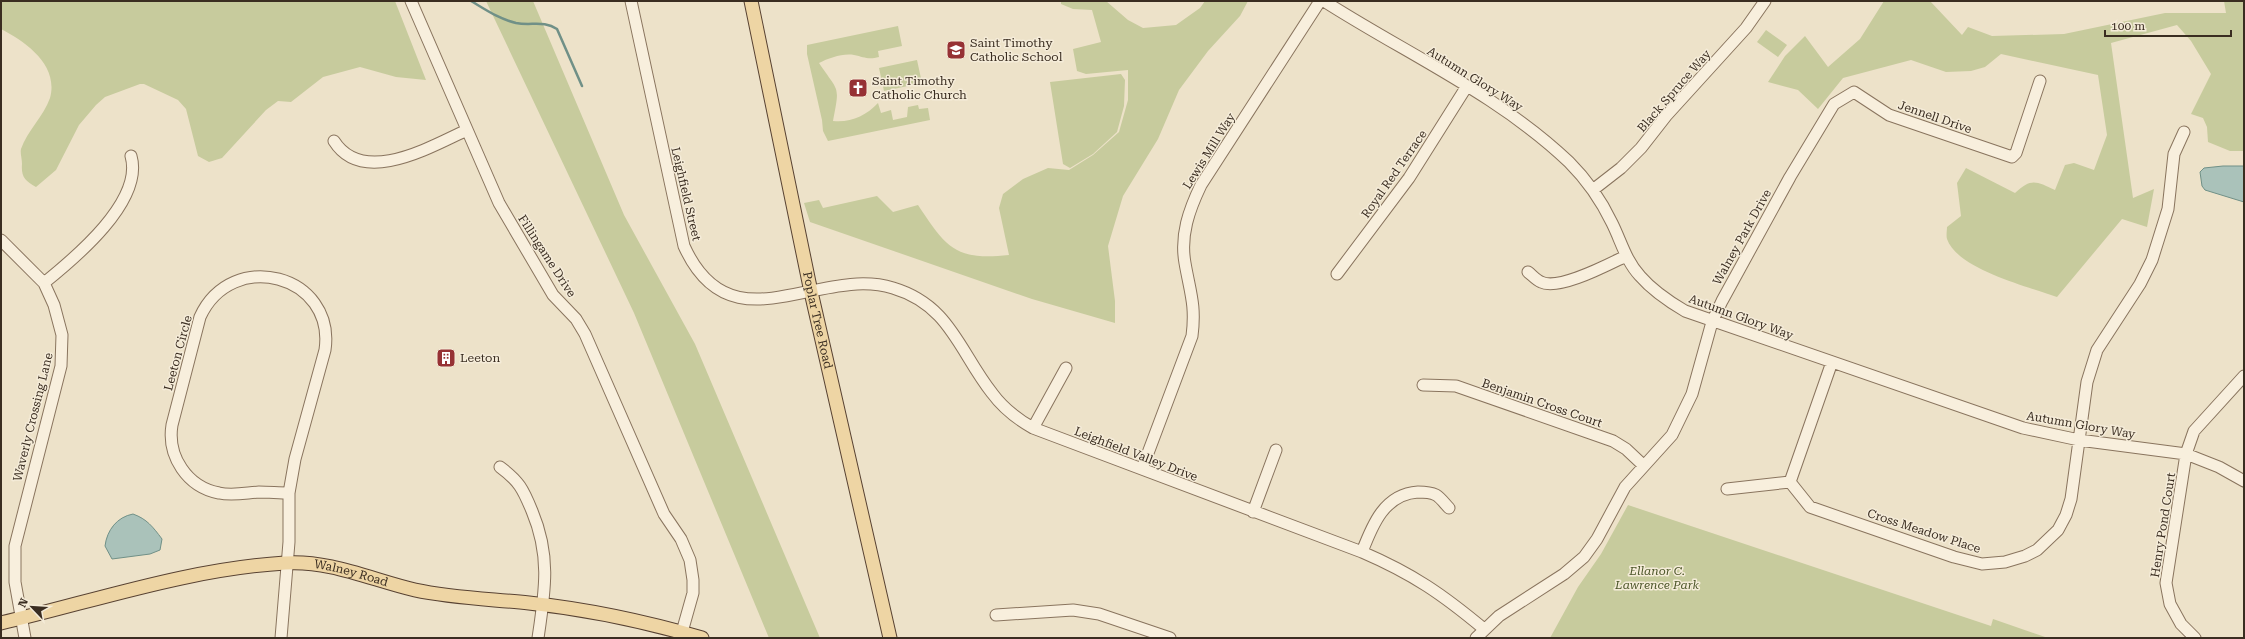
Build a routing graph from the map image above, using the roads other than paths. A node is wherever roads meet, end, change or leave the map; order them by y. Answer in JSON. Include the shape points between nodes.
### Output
{"nodes":[{"id":1,"x":411,"y":1,"type":"edge"},
{"id":2,"x":631,"y":1,"type":"edge"},
{"id":3,"x":751,"y":1,"type":"edge"},
{"id":4,"x":1320,"y":1,"type":"edge"},
{"id":5,"x":1324,"y":1,"type":"edge"},
{"id":6,"x":1765,"y":1,"type":"edge"},
{"id":7,"x":2040,"y":81,"type":"dead end"},
{"id":8,"x":1467,"y":86,"type":"junction"},
{"id":9,"x":1854,"y":92,"type":"joint"},
{"id":10,"x":467,"y":130,"type":"junction"},
{"id":11,"x":2184,"y":132,"type":"dead end"},
{"id":12,"x":334,"y":141,"type":"dead end"},
{"id":13,"x":131,"y":156,"type":"dead end"},
{"id":14,"x":1594,"y":189,"type":"junction"},
{"id":15,"x":1,"y":240,"type":"edge"},
{"id":16,"x":1626,"y":256,"type":"junction"},
{"id":17,"x":1528,"y":272,"type":"dead end"},
{"id":18,"x":1337,"y":274,"type":"dead end"},
{"id":19,"x":44,"y":283,"type":"junction"},
{"id":20,"x":811,"y":292,"type":"junction"},
{"id":21,"x":1712,"y":322,"type":"junction"},
{"id":22,"x":1832,"y":362,"type":"junction"},
{"id":23,"x":1066,"y":368,"type":"dead end"},
{"id":24,"x":2244,"y":376,"type":"edge"},
{"id":25,"x":1423,"y":385,"type":"dead end"},
{"id":26,"x":1033,"y":428,"type":"junction"},
{"id":27,"x":2079,"y":440,"type":"junction"},
{"id":28,"x":1276,"y":450,"type":"dead end"},
{"id":29,"x":2186,"y":454,"type":"junction"},
{"id":30,"x":1643,"y":465,"type":"junction"},
{"id":31,"x":500,"y":467,"type":"dead end"},
{"id":32,"x":1142,"y":469,"type":"junction"},
{"id":33,"x":2244,"y":481,"type":"edge"},
{"id":34,"x":1790,"y":482,"type":"junction"},
{"id":35,"x":1727,"y":489,"type":"dead end"},
{"id":36,"x":289,"y":493,"type":"junction"},
{"id":37,"x":1449,"y":508,"type":"dead end"},
{"id":38,"x":1253,"y":512,"type":"junction"},
{"id":39,"x":1362,"y":552,"type":"junction"},
{"id":40,"x":287,"y":563,"type":"junction"},
{"id":41,"x":544,"y":605,"type":"junction"},
{"id":42,"x":996,"y":615,"type":"dead end"},
{"id":43,"x":20,"y":618,"type":"junction"},
{"id":44,"x":1,"y":623,"type":"edge"},
{"id":45,"x":1484,"y":629,"type":"junction"},
{"id":46,"x":682,"y":632,"type":"junction"},
{"id":47,"x":1138,"y":633,"type":"edge"},
{"id":48,"x":26,"y":638,"type":"edge"},
{"id":49,"x":281,"y":638,"type":"edge"},
{"id":50,"x":538,"y":638,"type":"edge"},
{"id":51,"x":702,"y":638,"type":"edge"},
{"id":52,"x":890,"y":638,"type":"edge"},
{"id":53,"x":1170,"y":638,"type":"edge"},
{"id":54,"x":1476,"y":638,"type":"edge"},
{"id":55,"x":2195,"y":638,"type":"edge"}],
"edges":[{"from":1,"to":10,"type":"street","name":"Fillingame Drive"},
{"from":2,"to":20,"type":"street","name":"Leighfield Street","via":[[678,220],[689,258],[712,283],[725,292],[741,298],[770,300]]},
{"from":3,"to":20,"type":"main road","name":"Poplar Tree Road"},
{"from":4,"to":32,"type":"street","name":"Lewis Mill Way","via":[[1201,185],[1188,212],[1184,237],[1185,261],[1195,314],[1192,336]]},
{"from":5,"to":8,"type":"street","name":"Autumn Glory Way"},
{"from":6,"to":14,"type":"street","name":"Black Spruce Way","via":[[1746,28],[1666,116],[1642,148]]},
{"from":7,"to":9,"type":"street","name":"Jennell Drive","via":[[2016,153],[2012,157],[1889,115]]},
{"from":8,"to":14,"type":"street","name":"Autumn Glory Way","via":[[1507,112],[1568,162]]},
{"from":8,"to":18,"type":"street","name":"Royal Red Terrace","via":[[1409,178]]},
{"from":9,"to":21,"type":"street","name":"Walney Park Drive","via":[[1834,104],[1772,209]]},
{"from":10,"to":12,"type":"street","via":[[405,158],[387,162],[353,158]]},
{"from":10,"to":46,"type":"street","name":"Fillingame Drive","via":[[509,223],[553,295],[576,319],[585,334],[664,514],[687,550],[692,569],[693,593]]},
{"from":11,"to":27,"type":"street","name":"Cross Meadow Place","via":[[2174,154],[2168,209],[2152,260],[2134,294],[2107,333],[2092,364]]},
{"from":13,"to":19,"type":"street","via":[[134,168],[132,180],[108,220],[80,253]]},
{"from":14,"to":16,"type":"street","name":"Autumn Glory Way"},
{"from":15,"to":19,"type":"street","name":"Waverly Crossing Lane"},
{"from":16,"to":17,"type":"street","via":[[1587,275],[1556,283],[1542,283]]},
{"from":16,"to":21,"type":"street","name":"Autumn Glory Way","via":[[1639,276],[1654,291],[1685,312]]},
{"from":19,"to":43,"type":"street","name":"Waverly Crossing Lane","via":[[59,320],[61,366],[16,546],[15,582]]},
{"from":20,"to":26,"type":"street","name":"Leighfield Valley Drive","via":[[841,285],[867,283],[892,288],[922,301],[947,324],[999,402]]},
{"from":20,"to":52,"type":"main road","name":"Poplar Tree Road"},
{"from":21,"to":22,"type":"street","name":"Autumn Glory Way"},
{"from":21,"to":30,"type":"street","name":"Walney Park Drive","via":[[1684,415],[1672,435]]},
{"from":22,"to":27,"type":"street","name":"Autumn Glory Way","via":[[2023,428]]},
{"from":22,"to":34,"type":"street"},
{"from":23,"to":26,"type":"street"},
{"from":24,"to":29,"type":"street","via":[[2194,431]]},
{"from":25,"to":30,"type":"street","name":"Benjamin Cross Court","via":[[1456,386],[1613,441]]},
{"from":26,"to":32,"type":"street","name":"Leighfield Valley Drive"},
{"from":27,"to":29,"type":"street","name":"Autumn Glory Way"},
{"from":27,"to":34,"type":"street","name":"Cross Meadow Place","via":[[2071,499],[2058,530],[2037,550],[2005,562],[1982,564],[1954,557],[1810,507]]},
{"from":28,"to":38,"type":"street"},
{"from":29,"to":33,"type":"street","name":"Autumn Glory Way","via":[[2219,467]]},
{"from":29,"to":55,"type":"street","name":"Henry Pond Court","via":[[2166,583],[2170,604],[2181,624]]},
{"from":30,"to":45,"type":"street","name":"Walney Park Drive","via":[[1625,487],[1597,539],[1584,556],[1564,574],[1503,613]]},
{"from":31,"to":41,"type":"street","via":[[521,484],[539,527],[545,556]]},
{"from":32,"to":38,"type":"street","name":"Leighfield Valley Drive"},
{"from":34,"to":35,"type":"street"},
{"from":36,"to":36,"type":"street","name":"Leeton Circle","via":[[295,459],[325,350],[325,328],[312,300],[295,286],[271,278],[249,277],[221,288],[205,306],[200,317],[172,425],[172,447],[176,460],[186,475],[209,490],[228,494]]},
{"from":36,"to":40,"type":"street","name":"Leeton Circle"},
{"from":37,"to":39,"type":"street","via":[[1436,495],[1428,492],[1414,492],[1397,499],[1377,517]]},
{"from":38,"to":39,"type":"street","name":"Leighfield Valley Drive"},
{"from":39,"to":45,"type":"street","name":"Leighfield Valley Drive","via":[[1397,567],[1427,584]]},
{"from":40,"to":41,"type":"main road","name":"Walney Road","via":[[331,567],[421,591]]},
{"from":40,"to":43,"type":"main road","name":"Walney Road","via":[[246,566],[161,582]]},
{"from":40,"to":49,"type":"street","name":"Leeton Circle"},
{"from":41,"to":46,"type":"main road","name":"Walney Road"},
{"from":41,"to":50,"type":"street"},
{"from":42,"to":47,"type":"street","via":[[1073,610],[1099,614]]},
{"from":43,"to":44,"type":"main road","name":"Walney Road"},
{"from":43,"to":48,"type":"street","name":"Waverly Crossing Lane"},
{"from":45,"to":54,"type":"street","name":"Walney Park Drive"},
{"from":46,"to":51,"type":"main road","name":"Walney Road"},
{"from":47,"to":53,"type":"street"}]}
